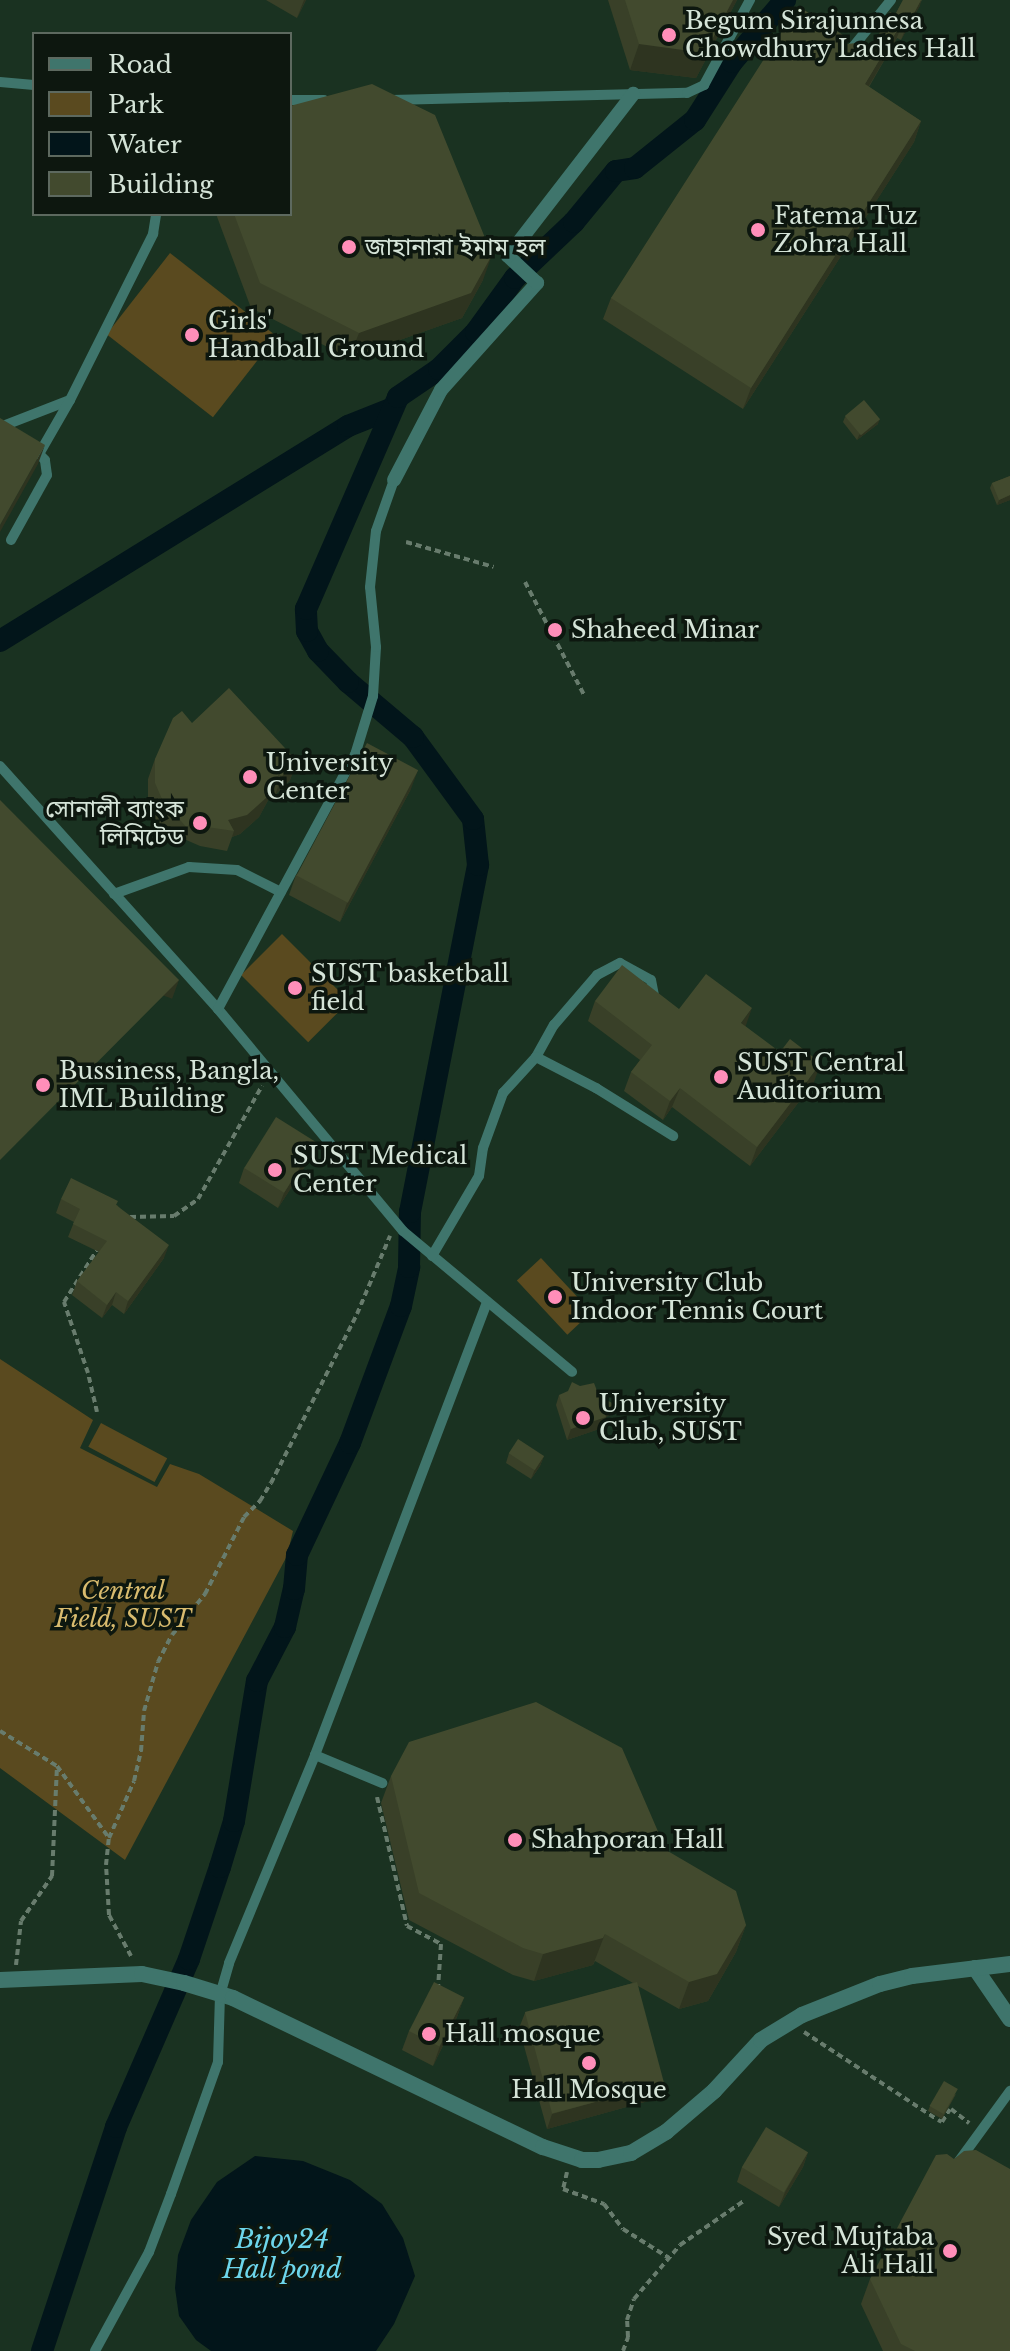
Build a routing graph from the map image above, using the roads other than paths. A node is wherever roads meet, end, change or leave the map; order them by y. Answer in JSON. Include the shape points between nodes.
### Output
{"nodes":[{"id":1,"x":750,"y":0,"type":"edge"},
{"id":2,"x":891,"y":0,"type":"edge"},
{"id":3,"x":843,"y":59,"type":"edge"},
{"id":4,"x":0,"y":82,"type":"edge"},
{"id":5,"x":32,"y":85,"type":"edge"},
{"id":6,"x":633,"y":94,"type":"junction"},
{"id":7,"x":292,"y":100,"type":"edge"},
{"id":8,"x":333,"y":100,"type":"edge"},
{"id":9,"x":376,"y":100,"type":"edge"},
{"id":10,"x":156,"y":216,"type":"edge"},
{"id":11,"x":70,"y":400,"type":"junction"},
{"id":12,"x":0,"y":427,"type":"edge"},
{"id":13,"x":0,"y":434,"type":"edge"},
{"id":14,"x":13,"y":441,"type":"edge"},
{"id":15,"x":26,"y":447,"type":"edge"},
{"id":16,"x":39,"y":454,"type":"junction"},
{"id":17,"x":394,"y":480,"type":"joint"},
{"id":18,"x":11,"y":540,"type":"dead end"},
{"id":19,"x":0,"y":766,"type":"edge"},
{"id":20,"x":281,"y":892,"type":"junction"},
{"id":21,"x":114,"y":894,"type":"junction"},
{"id":22,"x":656,"y":1004,"type":"edge"},
{"id":23,"x":218,"y":1009,"type":"junction"},
{"id":24,"x":536,"y":1057,"type":"junction"},
{"id":25,"x":673,"y":1136,"type":"dead end"},
{"id":26,"x":432,"y":1256,"type":"junction"},
{"id":27,"x":487,"y":1302,"type":"junction"},
{"id":28,"x":572,"y":1372,"type":"dead end"},
{"id":29,"x":315,"y":1755,"type":"junction"},
{"id":30,"x":382,"y":1783,"type":"road end"},
{"id":31,"x":1010,"y":1964,"type":"edge"},
{"id":32,"x":975,"y":1968,"type":"junction"},
{"id":33,"x":7,"y":1980,"type":"edge"},
{"id":34,"x":220,"y":1995,"type":"junction"},
{"id":35,"x":1010,"y":2019,"type":"edge"},
{"id":36,"x":1010,"y":2091,"type":"edge"},
{"id":37,"x":945,"y":2176,"type":"edge"},
{"id":38,"x":95,"y":2351,"type":"edge"}],
"edges":[{"from":1,"to":6,"type":"lane","via":[[704,85],[687,93]]},
{"from":2,"to":3,"type":"lane"},
{"from":4,"to":5,"type":"lane"},
{"from":6,"to":9,"type":"lane"},
{"from":6,"to":17,"type":"street","via":[[508,256],[537,283],[441,390]]},
{"from":7,"to":8,"type":"lane"},
{"from":10,"to":11,"type":"lane","via":[[153,234]]},
{"from":11,"to":12,"type":"lane"},
{"from":11,"to":16,"type":"lane"},
{"from":13,"to":14,"type":"lane"},
{"from":15,"to":16,"type":"lane"},
{"from":16,"to":18,"type":"lane","via":[[47,475]]},
{"from":17,"to":20,"type":"lane","via":[[376,531],[370,587],[376,647],[373,696],[355,755]]},
{"from":19,"to":21,"type":"lane"},
{"from":20,"to":21,"type":"lane","via":[[237,870],[189,867]]},
{"from":20,"to":23,"type":"lane"},
{"from":21,"to":23,"type":"lane"},
{"from":22,"to":24,"type":"lane","via":[[651,980],[620,963],[597,975],[554,1025]]},
{"from":23,"to":26,"type":"lane","via":[[400,1227]]},
{"from":24,"to":25,"type":"lane"},
{"from":24,"to":26,"type":"lane","via":[[503,1093],[479,1176]]},
{"from":26,"to":27,"type":"lane"},
{"from":27,"to":28,"type":"lane"},
{"from":27,"to":29,"type":"lane"},
{"from":29,"to":30,"type":"lane"},
{"from":29,"to":34,"type":"lane"},
{"from":31,"to":32,"type":"street"},
{"from":32,"to":34,"type":"street","via":[[880,1984],[788,2023],[755,2046],[687,2116],[646,2146],[598,2160],[563,2155]]},
{"from":32,"to":35,"type":"street"},
{"from":33,"to":34,"type":"street","via":[[142,1974]]},
{"from":34,"to":38,"type":"lane","via":[[218,2062],[149,2252]]},
{"from":36,"to":37,"type":"lane"}]}
